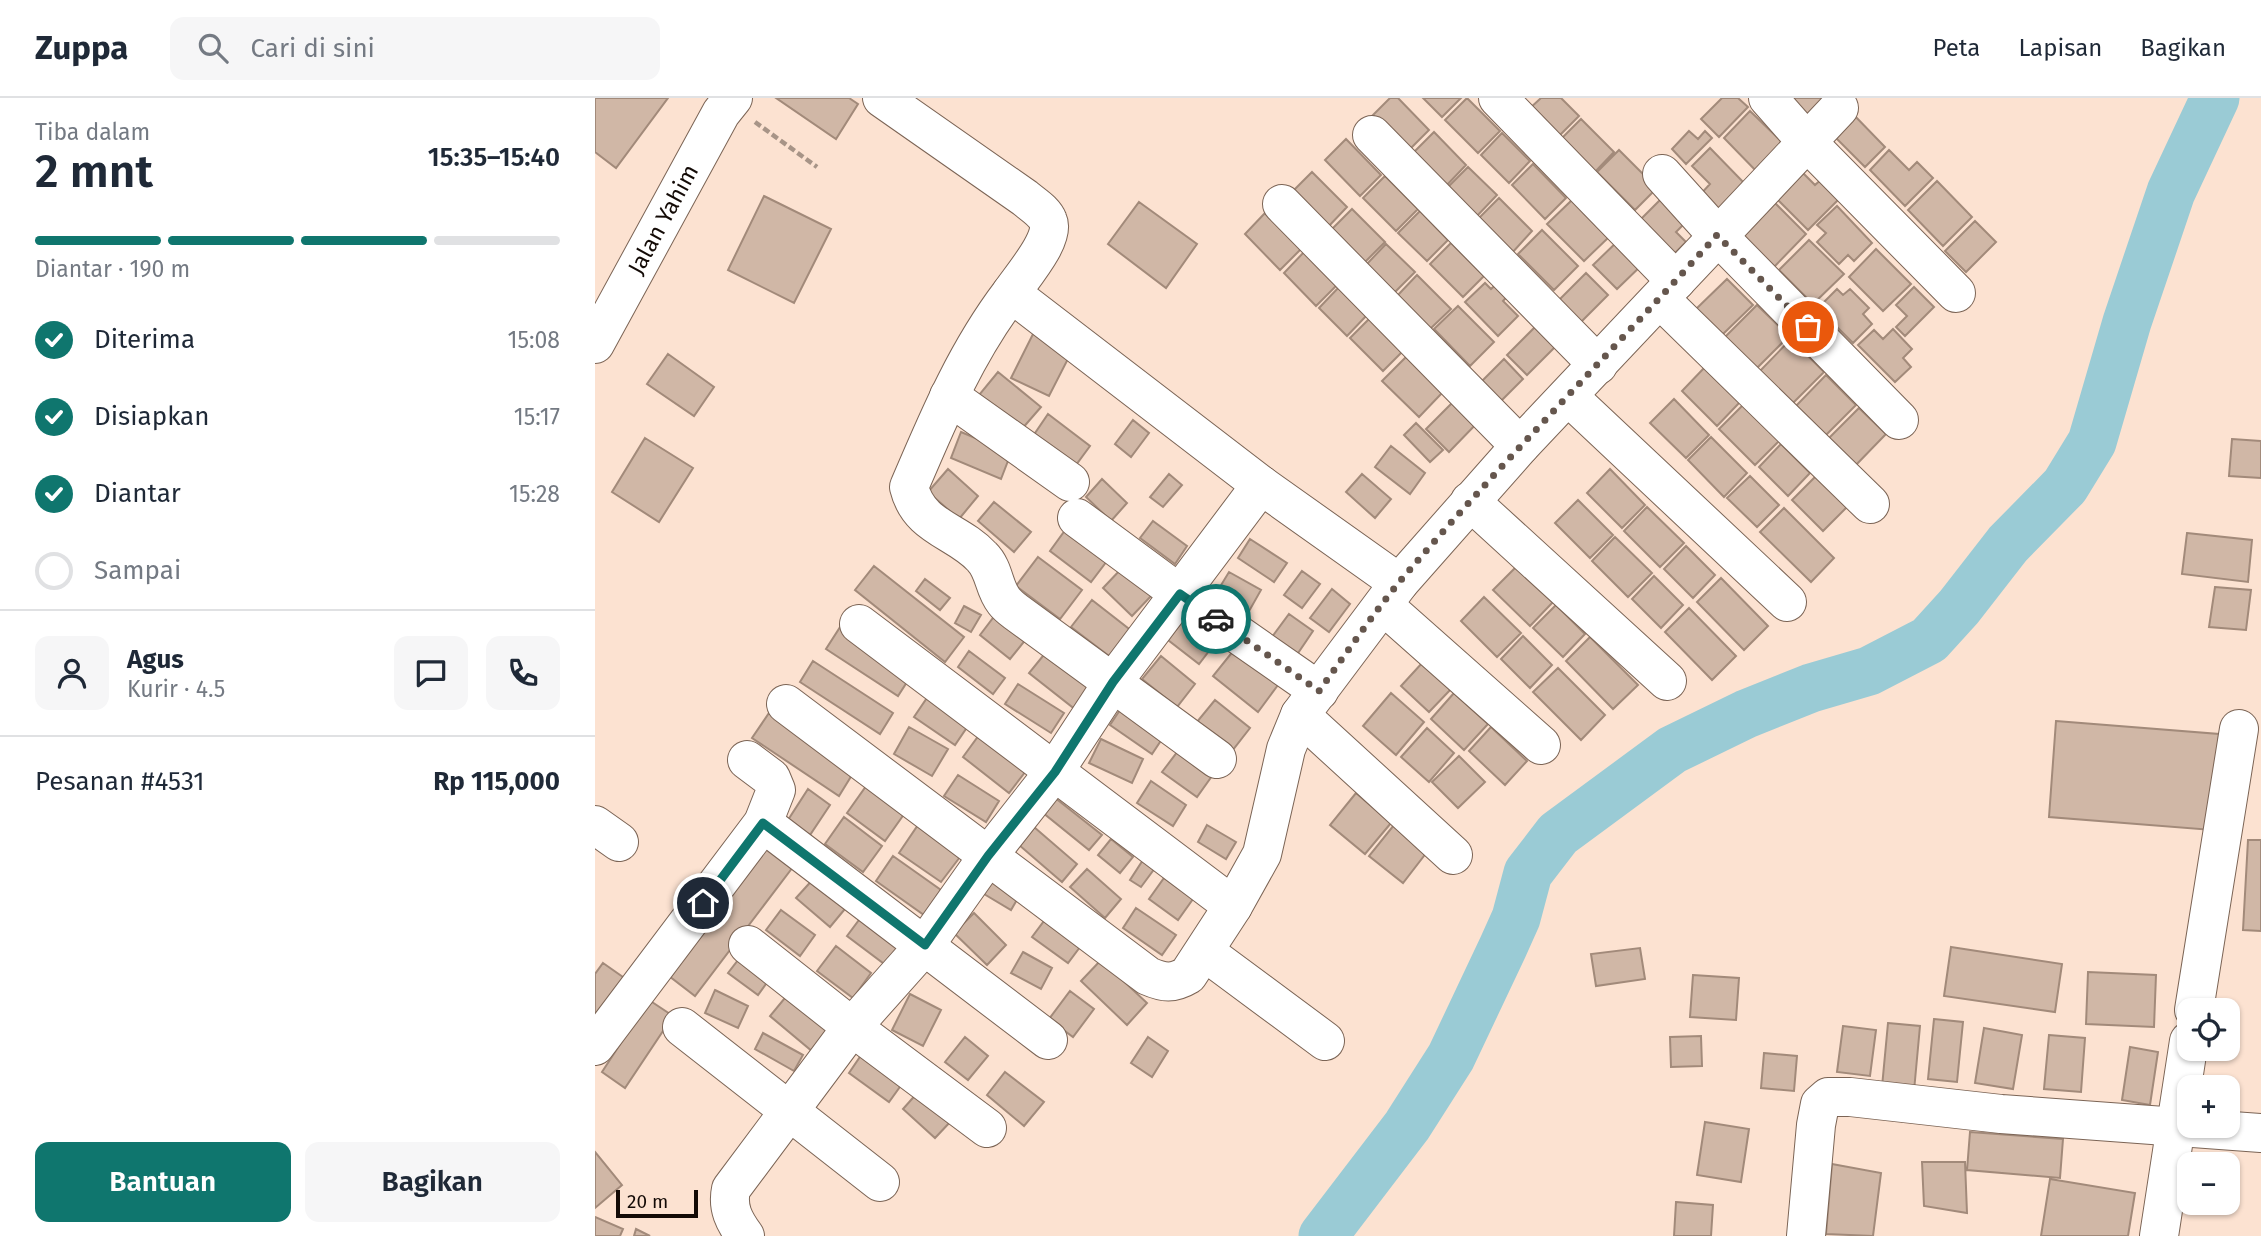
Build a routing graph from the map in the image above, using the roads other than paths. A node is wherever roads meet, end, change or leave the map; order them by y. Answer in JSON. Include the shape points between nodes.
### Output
{"nodes":[{"id":1,"x":882,"y":98,"type":"edge"},
{"id":2,"x":1497,"y":98,"type":"edge"},
{"id":3,"x":1768,"y":98,"type":"edge"},
{"id":4,"x":721,"y":103,"type":"edge"},
{"id":5,"x":1839,"y":108,"type":"dead end"},
{"id":6,"x":1372,"y":135,"type":"dead end"},
{"id":7,"x":1807,"y":141,"type":"junction"},
{"id":8,"x":1662,"y":174,"type":"dead end"},
{"id":9,"x":1282,"y":204,"type":"dead end"},
{"id":10,"x":1717,"y":235,"type":"junction"},
{"id":11,"x":1668,"y":290,"type":"junction"},
{"id":12,"x":1011,"y":293,"type":"junction"},
{"id":13,"x":1956,"y":293,"type":"dead end"},
{"id":14,"x":605,"y":298,"type":"edge"},
{"id":15,"x":595,"y":344,"type":"edge"},
{"id":16,"x":1598,"y":365,"type":"junction"},
{"id":17,"x":949,"y":396,"type":"junction"},
{"id":18,"x":1568,"y":396,"type":"junction"},
{"id":19,"x":1899,"y":420,"type":"dead end"},
{"id":20,"x":1520,"y":446,"type":"junction"},
{"id":21,"x":1070,"y":482,"type":"dead end"},
{"id":22,"x":1261,"y":485,"type":"junction"},
{"id":23,"x":1470,"y":501,"type":"junction"},
{"id":24,"x":1870,"y":504,"type":"dead end"},
{"id":25,"x":1077,"y":518,"type":"dead end"},
{"id":26,"x":1180,"y":594,"type":"junction"},
{"id":27,"x":1391,"y":594,"type":"junction"},
{"id":28,"x":1787,"y":602,"type":"dead end"},
{"id":29,"x":859,"y":624,"type":"dead end"},
{"id":30,"x":1667,"y":681,"type":"dead end"},
{"id":31,"x":1113,"y":682,"type":"junction"},
{"id":32,"x":1310,"y":703,"type":"junction"},
{"id":33,"x":786,"y":704,"type":"dead end"},
{"id":34,"x":2239,"y":729,"type":"dead end"},
{"id":35,"x":1541,"y":745,"type":"dead end"},
{"id":36,"x":1217,"y":759,"type":"dead end"},
{"id":37,"x":747,"y":760,"type":"dead end"},
{"id":38,"x":1055,"y":772,"type":"junction"},
{"id":39,"x":763,"y":823,"type":"junction"},
{"id":40,"x":1453,"y":855,"type":"dead end"},
{"id":41,"x":988,"y":856,"type":"junction"},
{"id":42,"x":1233,"y":906,"type":"junction"},
{"id":43,"x":748,"y":945,"type":"dead end"},
{"id":44,"x":925,"y":945,"type":"junction"},
{"id":45,"x":1205,"y":952,"type":"junction"},
{"id":46,"x":2196,"y":998,"type":"edge"},
{"id":47,"x":682,"y":1027,"type":"dead end"},
{"id":48,"x":852,"y":1027,"type":"junction"},
{"id":49,"x":1048,"y":1040,"type":"dead end"},
{"id":50,"x":1325,"y":1041,"type":"dead end"},
{"id":51,"x":595,"y":1046,"type":"edge"},
{"id":52,"x":2186,"y":1061,"type":"edge"},
{"id":53,"x":790,"y":1113,"type":"junction"},
{"id":54,"x":2176,"y":1126,"type":"junction"},
{"id":55,"x":987,"y":1128,"type":"dead end"},
{"id":56,"x":2261,"y":1133,"type":"edge"},
{"id":57,"x":880,"y":1182,"type":"dead end"},
{"id":58,"x":745,"y":1236,"type":"edge"},
{"id":59,"x":1806,"y":1236,"type":"edge"},
{"id":60,"x":2159,"y":1236,"type":"edge"}],
"edges":[{"from":1,"to":12,"type":"street","via":[[1042,212],[1050,223],[1050,235]]},
{"from":2,"to":11,"type":"street"},
{"from":3,"to":7,"type":"street"},
{"from":4,"to":14,"type":"street","name":"Jalan Yahim"},
{"from":5,"to":7,"type":"street"},
{"from":6,"to":16,"type":"street"},
{"from":7,"to":10,"type":"street"},
{"from":7,"to":13,"type":"street"},
{"from":8,"to":10,"type":"street"},
{"from":9,"to":20,"type":"street"},
{"from":10,"to":11,"type":"street"},
{"from":10,"to":19,"type":"street"},
{"from":11,"to":16,"type":"street"},
{"from":11,"to":24,"type":"street"},
{"from":12,"to":17,"type":"street","via":[[985,327]]},
{"from":12,"to":22,"type":"street"},
{"from":14,"to":15,"type":"street","name":"Jalan Yahim"},
{"from":16,"to":18,"type":"street"},
{"from":17,"to":21,"type":"street"},
{"from":17,"to":31,"type":"street","via":[[909,487],[916,507],[981,555],[992,569],[1004,601]]},
{"from":18,"to":20,"type":"street"},
{"from":18,"to":28,"type":"street"},
{"from":20,"to":23,"type":"street"},
{"from":22,"to":26,"type":"street"},
{"from":22,"to":27,"type":"street"},
{"from":23,"to":27,"type":"street"},
{"from":23,"to":30,"type":"street"},
{"from":25,"to":26,"type":"street"},
{"from":26,"to":31,"type":"street"},
{"from":26,"to":32,"type":"street"},
{"from":27,"to":32,"type":"street"},
{"from":27,"to":35,"type":"street"},
{"from":29,"to":38,"type":"street"},
{"from":31,"to":36,"type":"street"},
{"from":31,"to":38,"type":"street"},
{"from":32,"to":40,"type":"street"},
{"from":32,"to":42,"type":"street","via":[[1286,749],[1262,854]]},
{"from":33,"to":41,"type":"street"},
{"from":34,"to":46,"type":"street"},
{"from":37,"to":39,"type":"street","via":[[771,778],[776,790]]},
{"from":38,"to":41,"type":"street"},
{"from":38,"to":42,"type":"street"},
{"from":39,"to":44,"type":"street"},
{"from":39,"to":51,"type":"street"},
{"from":41,"to":44,"type":"street"},
{"from":41,"to":45,"type":"street","via":[[1148,976],[1175,982],[1188,975]]},
{"from":42,"to":45,"type":"street"},
{"from":43,"to":48,"type":"street"},
{"from":44,"to":48,"type":"street"},
{"from":44,"to":49,"type":"street"},
{"from":45,"to":50,"type":"street"},
{"from":47,"to":53,"type":"street"},
{"from":48,"to":53,"type":"street"},
{"from":48,"to":55,"type":"street"},
{"from":52,"to":54,"type":"street"},
{"from":53,"to":57,"type":"street"},
{"from":53,"to":58,"type":"street","via":[[731,1189],[732,1215]]},
{"from":54,"to":56,"type":"street"},
{"from":54,"to":59,"type":"street","via":[[1828,1097],[1820,1104],[1816,1125]]},
{"from":54,"to":60,"type":"street"}]}
